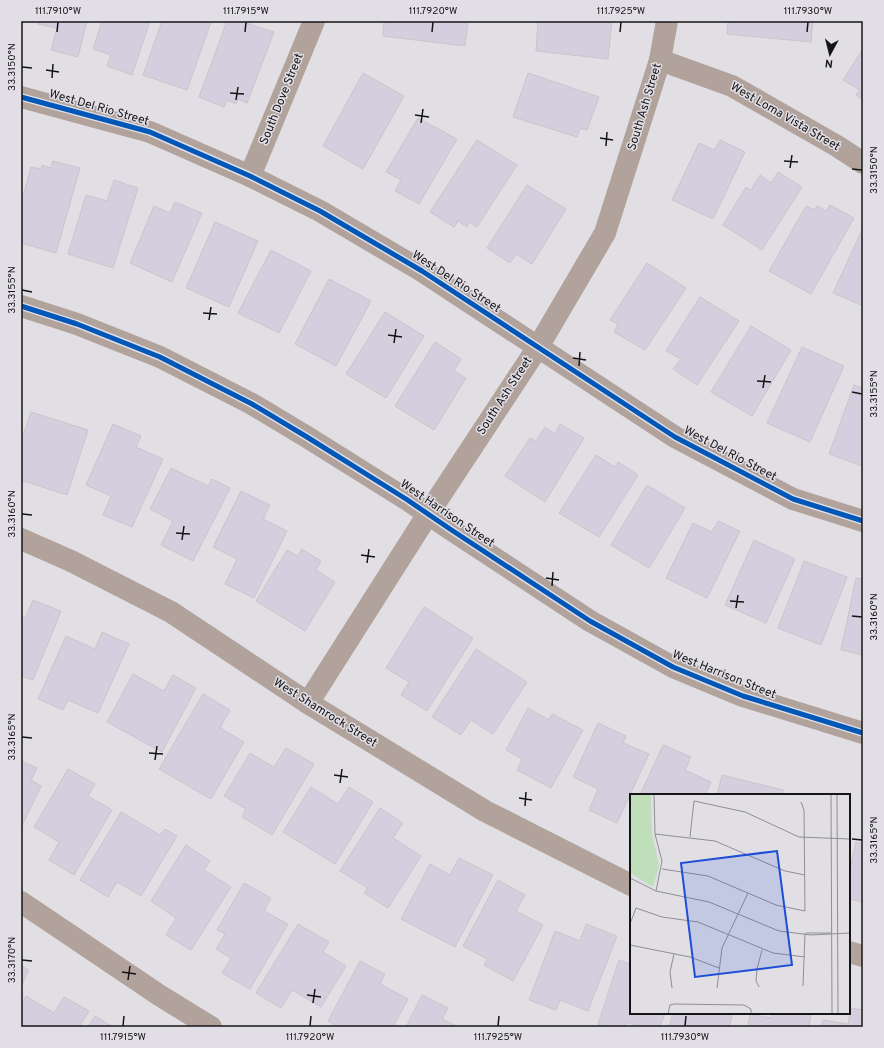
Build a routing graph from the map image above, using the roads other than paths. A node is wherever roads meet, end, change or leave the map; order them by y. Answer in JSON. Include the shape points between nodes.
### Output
{"nodes":[{"id":1,"x":314,"y":21,"type":"edge"},
{"id":2,"x":667,"y":21,"type":"edge"},
{"id":3,"x":660,"y":60,"type":"junction"},
{"id":4,"x":21,"y":97,"type":"edge"},
{"id":5,"x":863,"y":163,"type":"edge"},
{"id":6,"x":250,"y":176,"type":"junction"},
{"id":7,"x":21,"y":306,"type":"edge"},
{"id":8,"x":538,"y":347,"type":"junction"},
{"id":9,"x":428,"y":514,"type":"junction"},
{"id":10,"x":863,"y":521,"type":"edge"},
{"id":11,"x":21,"y":539,"type":"edge"},
{"id":12,"x":308,"y":703,"type":"junction"},
{"id":13,"x":863,"y":733,"type":"edge"},
{"id":14,"x":630,"y":884,"type":"edge"},
{"id":15,"x":21,"y":902,"type":"edge"},
{"id":16,"x":850,"y":952,"type":"edge"},
{"id":17,"x":863,"y":956,"type":"edge"},
{"id":18,"x":211,"y":1027,"type":"edge"}],
"edges":[{"from":1,"to":6,"type":"street","name":"South Dove Street"},
{"from":2,"to":3,"type":"street","name":"South Ash Street"},
{"from":3,"to":5,"type":"street","name":"West Loma Vista Street","via":[[732,86]]},
{"from":3,"to":8,"type":"street","name":"South Ash Street","via":[[605,233]]},
{"from":4,"to":6,"type":"street","name":"West Del Rio Street","via":[[150,132]]},
{"from":6,"to":8,"type":"street","name":"West Del Rio Street","via":[[320,211],[422,271]]},
{"from":7,"to":9,"type":"street","name":"West Harrison Street","via":[[76,324],[153,355],[252,404]]},
{"from":8,"to":9,"type":"street","name":"South Ash Street"},
{"from":8,"to":10,"type":"street","name":"West Del Rio Street","via":[[675,437],[793,499]]},
{"from":9,"to":12,"type":"street","name":"South Ash Street"},
{"from":9,"to":13,"type":"street","name":"West Harrison Street","via":[[590,621],[673,667],[743,696]]},
{"from":11,"to":12,"type":"street","name":"West Shamrock Street","via":[[71,561],[171,612]]},
{"from":12,"to":14,"type":"street","name":"West Shamrock Street","via":[[485,811]]},
{"from":15,"to":18,"type":"street"},
{"from":16,"to":17,"type":"street"}]}
